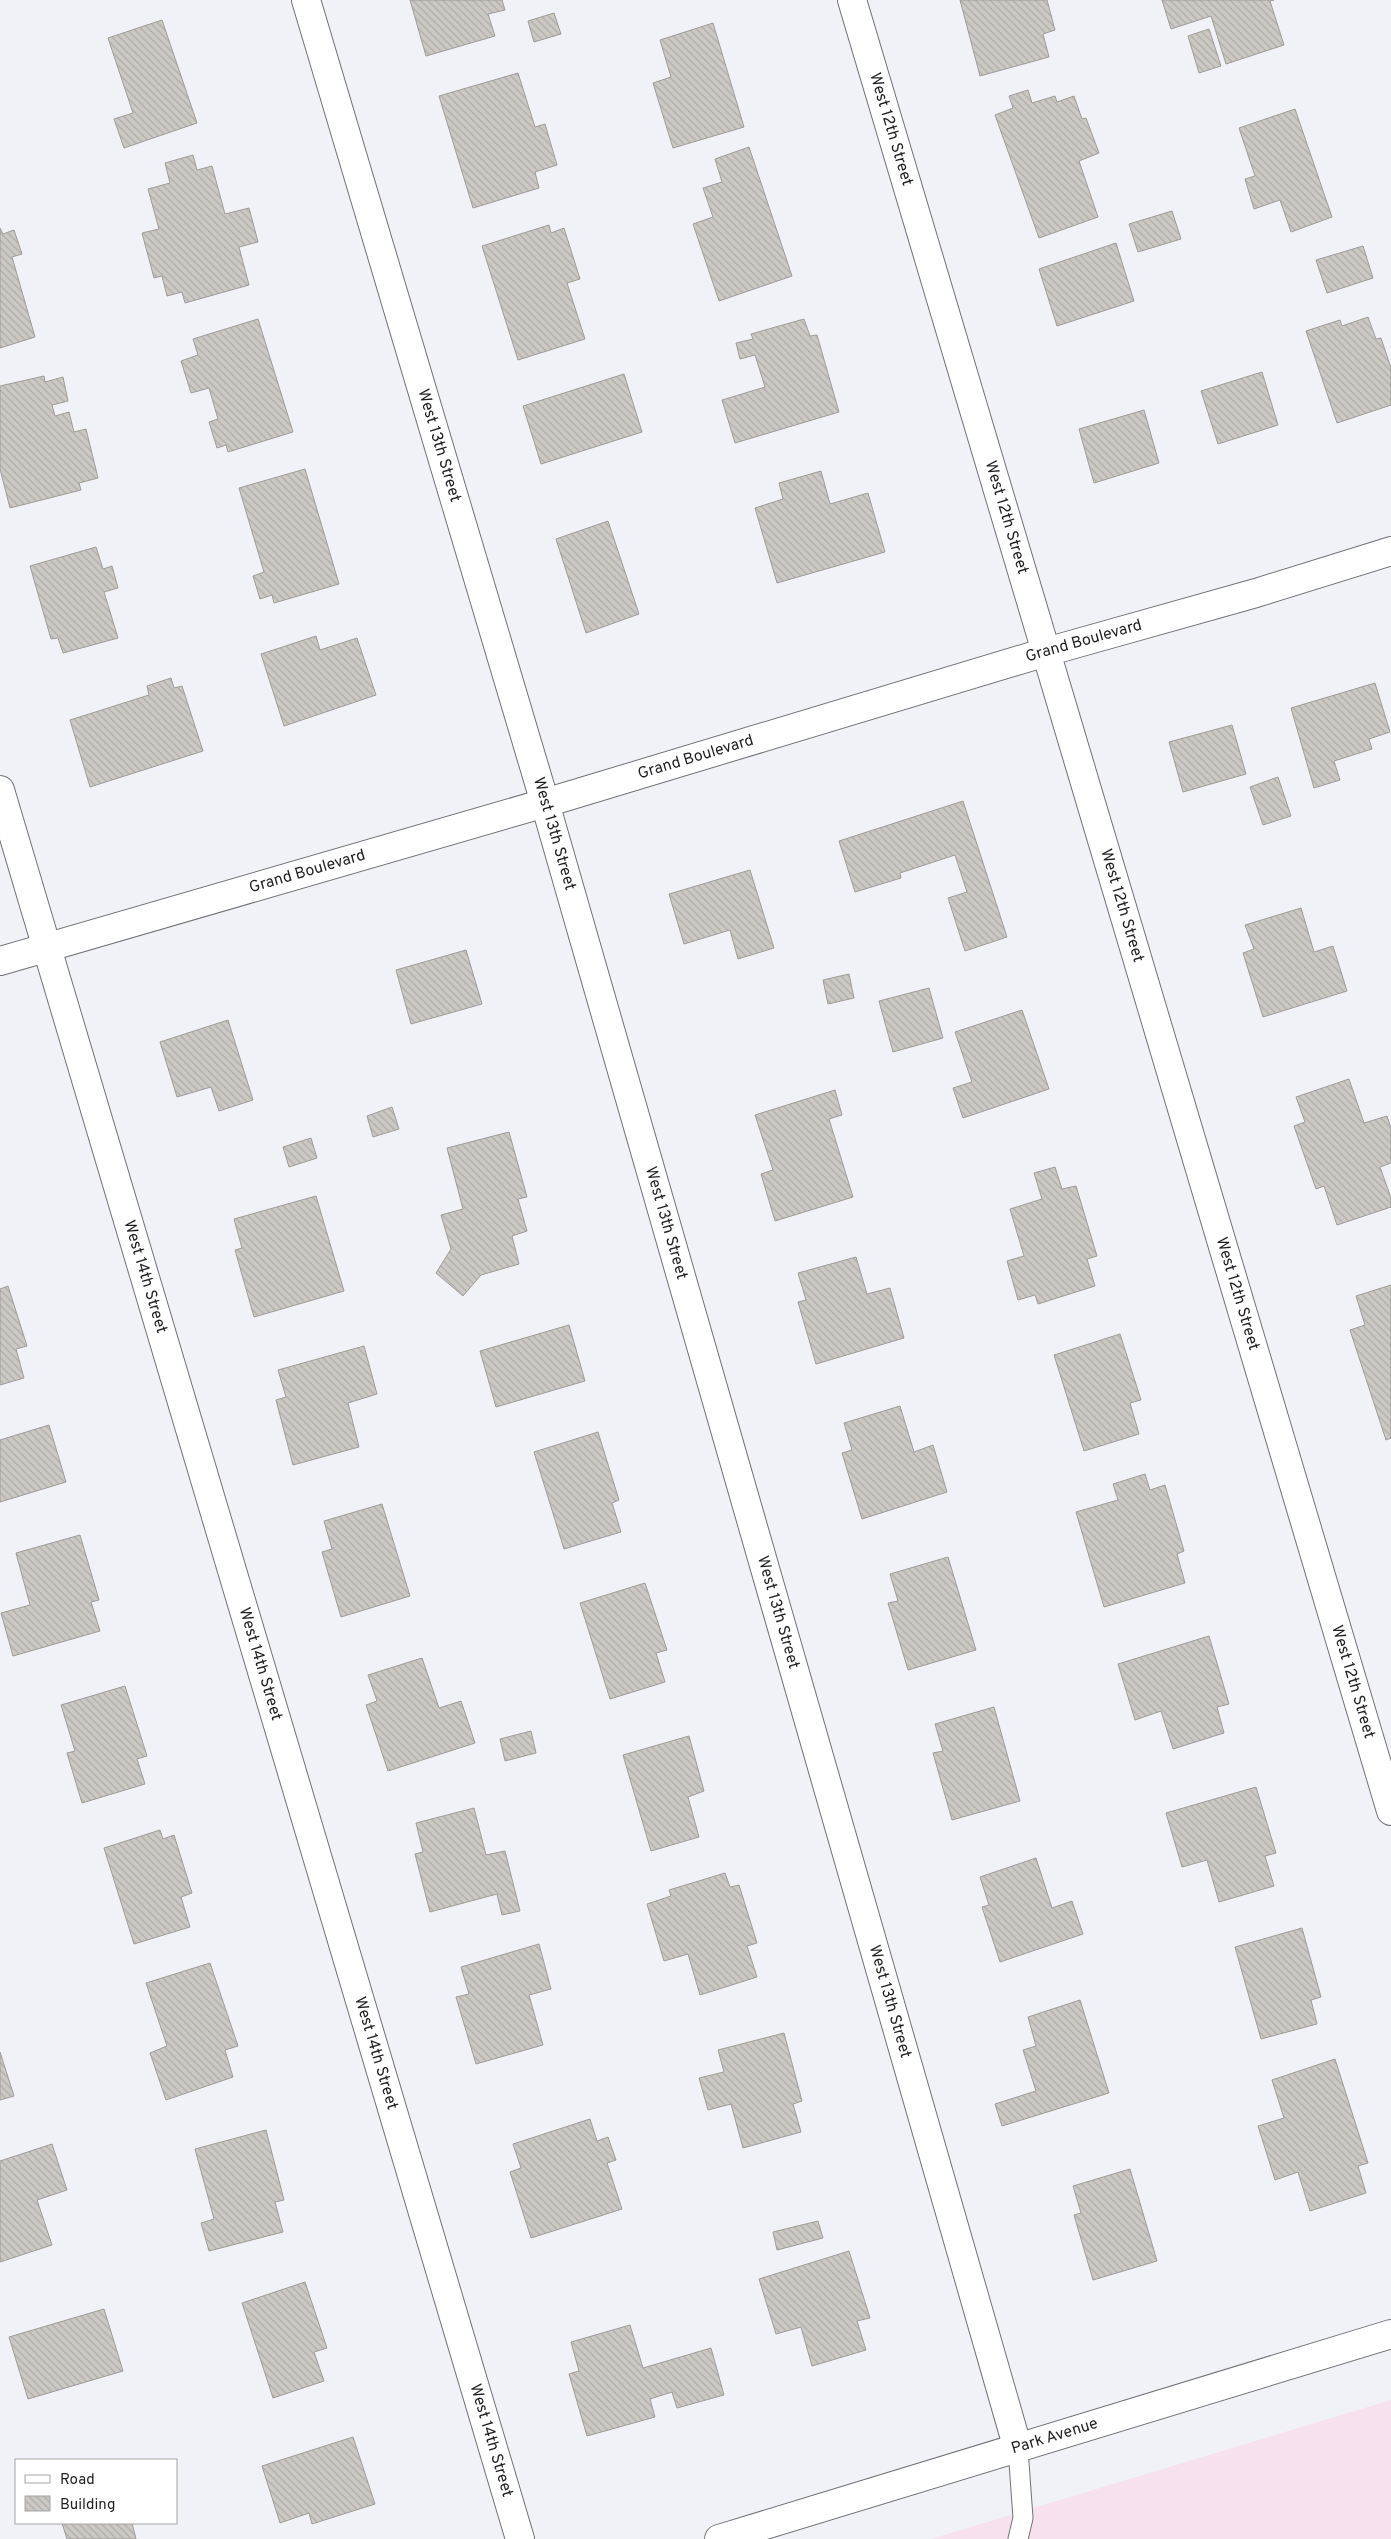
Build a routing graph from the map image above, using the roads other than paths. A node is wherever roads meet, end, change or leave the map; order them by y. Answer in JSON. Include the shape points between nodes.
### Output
{"nodes":[{"id":1,"x":306,"y":0,"type":"edge"},
{"id":2,"x":852,"y":0,"type":"edge"},
{"id":3,"x":1391,"y":551,"type":"edge"},
{"id":4,"x":1046,"y":652,"type":"junction"},
{"id":5,"x":0,"y":790,"type":"edge"},
{"id":6,"x":544,"y":803,"type":"junction"},
{"id":7,"x":47,"y":946,"type":"junction"},
{"id":8,"x":0,"y":961,"type":"edge"},
{"id":9,"x":1391,"y":1811,"type":"edge"},
{"id":10,"x":1391,"y":2334,"type":"edge"},
{"id":11,"x":1018,"y":2449,"type":"junction"},
{"id":12,"x":520,"y":2539,"type":"edge"},
{"id":13,"x":719,"y":2539,"type":"edge"},
{"id":14,"x":1018,"y":2539,"type":"edge"}],
"edges":[{"from":1,"to":6,"type":"street","name":"West 13th Street"},
{"from":2,"to":4,"type":"street","name":"West 12th Street"},
{"from":3,"to":4,"type":"street","name":"Grand Boulevard"},
{"from":4,"to":6,"type":"street","name":"Grand Boulevard"},
{"from":4,"to":9,"type":"street","name":"West 12th Street"},
{"from":5,"to":7,"type":"street","name":"West 14th Street"},
{"from":6,"to":7,"type":"street","name":"Grand Boulevard"},
{"from":6,"to":11,"type":"street","name":"West 13th Street"},
{"from":7,"to":8,"type":"street","name":"Grand Boulevard"},
{"from":7,"to":12,"type":"street","name":"West 14th Street"},
{"from":10,"to":11,"type":"street","name":"Park Avenue"},
{"from":11,"to":13,"type":"street","name":"Park Avenue"},
{"from":11,"to":14,"type":"lane","via":[[1023,2518]]}]}
